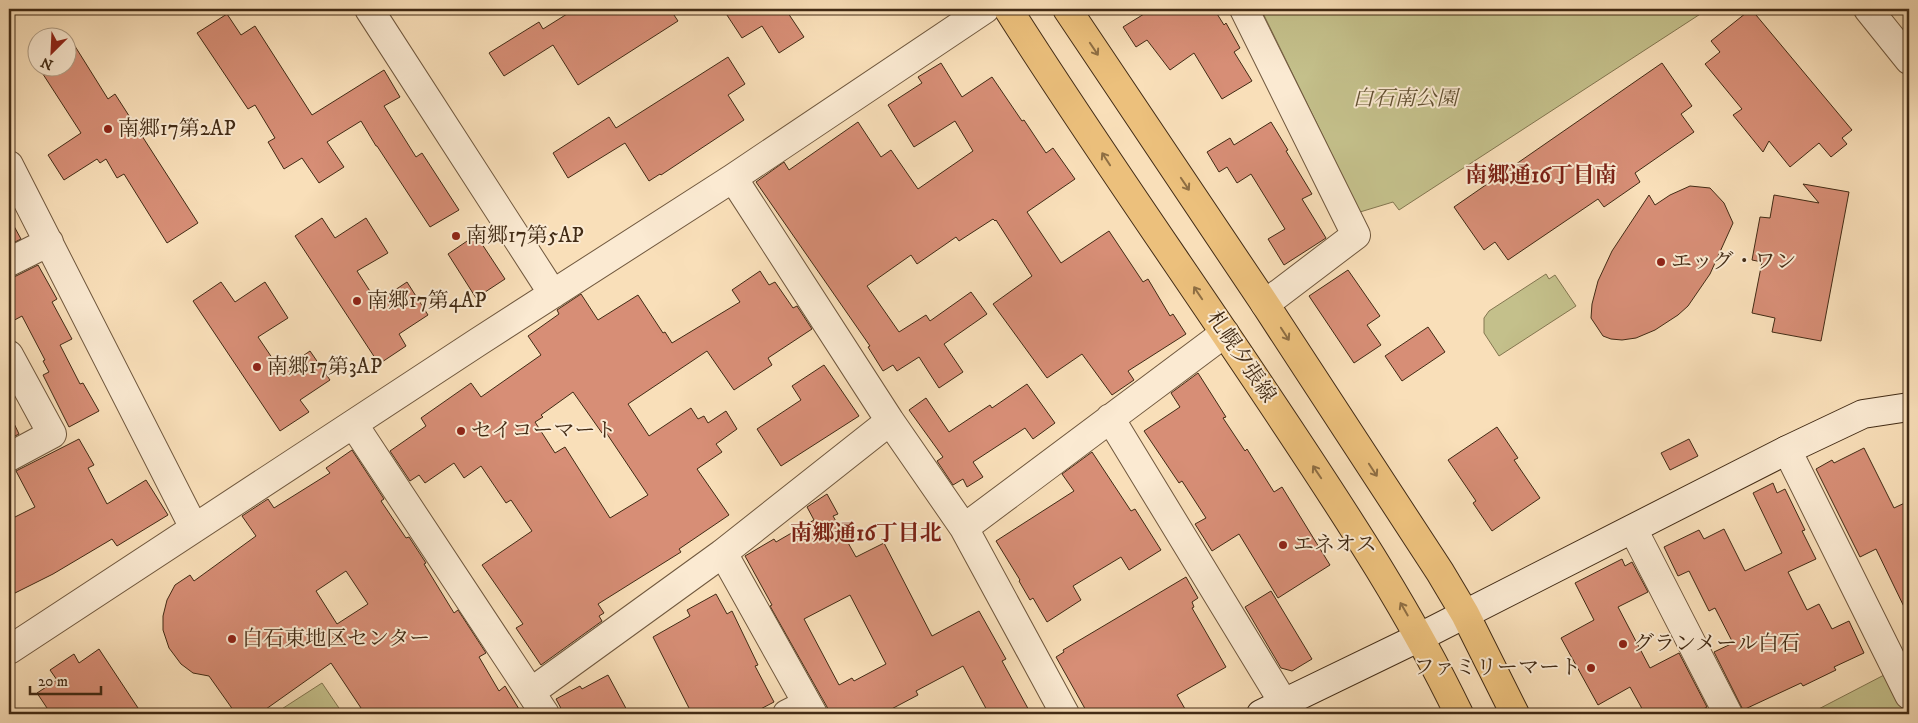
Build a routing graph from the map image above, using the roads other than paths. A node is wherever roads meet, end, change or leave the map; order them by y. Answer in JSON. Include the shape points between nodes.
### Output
{"nodes":[{"id":1,"x":369,"y":9,"type":"edge"},
{"id":2,"x":985,"y":9,"type":"edge"},
{"id":3,"x":1008,"y":9,"type":"edge"},
{"id":4,"x":1067,"y":9,"type":"edge"},
{"id":5,"x":1244,"y":9,"type":"edge"},
{"id":6,"x":1868,"y":9,"type":"edge"},
{"id":7,"x":1909,"y":60,"type":"edge"},
{"id":8,"x":9,"y":165,"type":"edge"},
{"id":9,"x":733,"y":178,"type":"junction"},
{"id":10,"x":49,"y":242,"type":"junction"},
{"id":11,"x":9,"y":262,"type":"edge"},
{"id":12,"x":553,"y":294,"type":"junction"},
{"id":13,"x":1265,"y":304,"type":"junction"},
{"id":14,"x":1225,"y":332,"type":"junction"},
{"id":15,"x":9,"y":354,"type":"edge"},
{"id":16,"x":1909,"y":407,"type":"edge"},
{"id":17,"x":1110,"y":418,"type":"junction"},
{"id":18,"x":890,"y":421,"type":"junction"},
{"id":19,"x":354,"y":425,"type":"junction"},
{"id":20,"x":1787,"y":450,"type":"junction"},
{"id":21,"x":9,"y":456,"type":"edge"},
{"id":22,"x":194,"y":528,"type":"junction"},
{"id":23,"x":964,"y":528,"type":"junction"},
{"id":24,"x":1633,"y":529,"type":"junction"},
{"id":25,"x":723,"y":553,"type":"junction"},
{"id":26,"x":1465,"y":614,"type":"junction"},
{"id":27,"x":1420,"y":637,"type":"junction"},
{"id":28,"x":9,"y":650,"type":"edge"},
{"id":29,"x":1909,"y":696,"type":"edge"},
{"id":30,"x":538,"y":703,"type":"edge"},
{"id":31,"x":1272,"y":708,"type":"edge"},
{"id":32,"x":802,"y":711,"type":"edge"},
{"id":33,"x":1065,"y":714,"type":"edge"},
{"id":34,"x":1459,"y":714,"type":"edge"},
{"id":35,"x":1515,"y":714,"type":"edge"},
{"id":36,"x":1728,"y":714,"type":"edge"}],
"edges":[{"from":1,"to":12,"type":"street"},
{"from":2,"to":9,"type":"street"},
{"from":14,"to":3,"type":"main road","name":"札幌夕張線","one_way":true},
{"from":4,"to":13,"type":"main road","one_way":true},
{"from":5,"to":13,"type":"street","via":[[1356,235]]},
{"from":6,"to":7,"type":"street"},
{"from":8,"to":10,"type":"street"},
{"from":9,"to":12,"type":"street"},
{"from":9,"to":18,"type":"street"},
{"from":10,"to":11,"type":"street"},
{"from":10,"to":22,"type":"street"},
{"from":12,"to":19,"type":"street"},
{"from":13,"to":26,"type":"main road","one_way":true},
{"from":14,"to":17,"type":"street"},
{"from":27,"to":14,"type":"main road","name":"札幌夕張線","one_way":true,"via":[[1341,507]]},
{"from":15,"to":21,"type":"street","via":[[52,434]]},
{"from":16,"to":20,"type":"street","via":[[1863,414]]},
{"from":17,"to":23,"type":"street"},
{"from":17,"to":31,"type":"street"},
{"from":18,"to":23,"type":"street"},
{"from":18,"to":25,"type":"street"},
{"from":19,"to":22,"type":"street"},
{"from":19,"to":30,"type":"street"},
{"from":20,"to":24,"type":"street"},
{"from":20,"to":29,"type":"street"},
{"from":22,"to":28,"type":"street"},
{"from":23,"to":33,"type":"street"},
{"from":24,"to":26,"type":"street"},
{"from":24,"to":36,"type":"street"},
{"from":25,"to":30,"type":"street"},
{"from":25,"to":32,"type":"street"},
{"from":26,"to":27,"type":"street"},
{"from":26,"to":35,"type":"main road"},
{"from":27,"to":31,"type":"street"},
{"from":27,"to":34,"type":"main road","name":"札幌夕張線"}]}
